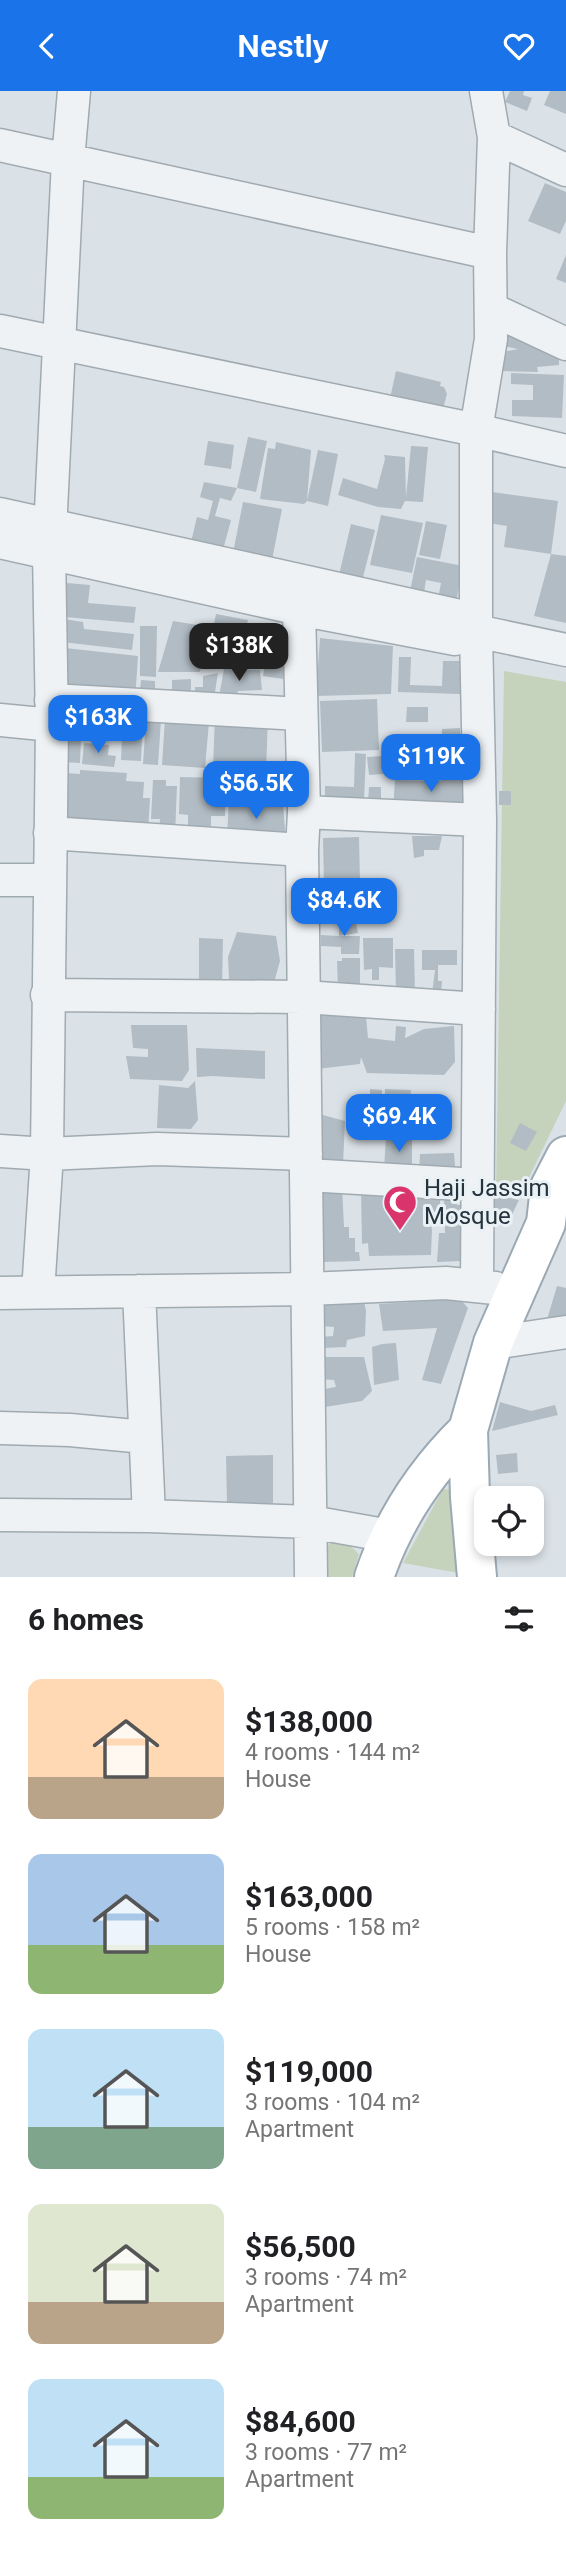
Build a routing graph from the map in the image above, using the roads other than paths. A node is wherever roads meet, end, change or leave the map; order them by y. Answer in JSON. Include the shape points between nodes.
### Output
{"nodes":[{"id":1,"x":74,"y":91,"type":"edge"},
{"id":2,"x":486,"y":91,"type":"edge"},
{"id":3,"x":494,"y":137,"type":"junction"},
{"id":4,"x":0,"y":145,"type":"edge"},
{"id":5,"x":68,"y":160,"type":"junction"},
{"id":6,"x":566,"y":170,"type":"edge"},
{"id":7,"x":490,"y":253,"type":"junction"},
{"id":8,"x":491,"y":309,"type":"junction"},
{"id":9,"x":0,"y":331,"type":"edge"},
{"id":10,"x":59,"y":344,"type":"junction"},
{"id":11,"x":566,"y":344,"type":"edge"},
{"id":12,"x":476,"y":430,"type":"junction"},
{"id":13,"x":566,"y":451,"type":"edge"},
{"id":14,"x":0,"y":514,"type":"edge"},
{"id":15,"x":50,"y":538,"type":"junction"},
{"id":16,"x":0,"y":542,"type":"edge"},
{"id":17,"x":299,"y":609,"type":"junction"},
{"id":18,"x":476,"y":631,"type":"junction"},
{"id":19,"x":566,"y":650,"type":"edge"},
{"id":20,"x":52,"y":712,"type":"junction"},
{"id":21,"x":302,"y":714,"type":"junction"},
{"id":22,"x":0,"y":720,"type":"edge"},
{"id":23,"x":304,"y":812,"type":"junction"},
{"id":24,"x":480,"y":820,"type":"junction"},
{"id":25,"x":50,"y":833,"type":"junction"},
{"id":26,"x":302,"y":850,"type":"junction"},
{"id":27,"x":0,"y":880,"type":"edge"},
{"id":28,"x":49,"y":880,"type":"junction"},
{"id":29,"x":47,"y":995,"type":"junction"},
{"id":30,"x":304,"y":997,"type":"junction"},
{"id":31,"x":479,"y":1009,"type":"junction"},
{"id":32,"x":0,"y":1150,"type":"edge"},
{"id":33,"x":47,"y":1154,"type":"junction"},
{"id":34,"x":566,"y":1156,"type":"edge"},
{"id":35,"x":307,"y":1164,"type":"junction"},
{"id":36,"x":478,"y":1185,"type":"junction"},
{"id":37,"x":556,"y":1213,"type":"edge"},
{"id":38,"x":477,"y":1284,"type":"junction"},
{"id":39,"x":308,"y":1289,"type":"junction"},
{"id":40,"x":139,"y":1291,"type":"junction"},
{"id":41,"x":38,"y":1292,"type":"junction"},
{"id":42,"x":515,"y":1292,"type":"junction"},
{"id":43,"x":0,"y":1293,"type":"edge"},
{"id":44,"x":566,"y":1332,"type":"edge"},
{"id":45,"x":493,"y":1343,"type":"junction"},
{"id":46,"x":0,"y":1428,"type":"edge"},
{"id":47,"x":468,"y":1430,"type":"junction"},
{"id":48,"x":145,"y":1437,"type":"junction"},
{"id":49,"x":0,"y":1515,"type":"edge"},
{"id":50,"x":149,"y":1516,"type":"junction"},
{"id":51,"x":311,"y":1522,"type":"junction"},
{"id":52,"x":390,"y":1537,"type":"junction"},
{"id":53,"x":311,"y":1577,"type":"edge"},
{"id":54,"x":374,"y":1577,"type":"edge"},
{"id":55,"x":477,"y":1577,"type":"edge"}],
"edges":[{"from":1,"to":5,"type":"street"},
{"from":2,"to":3,"type":"street"},
{"from":3,"to":6,"type":"street"},
{"from":3,"to":7,"type":"street"},
{"from":4,"to":5,"type":"street"},
{"from":5,"to":7,"type":"street"},
{"from":5,"to":10,"type":"street"},
{"from":7,"to":8,"type":"street"},
{"from":8,"to":11,"type":"street"},
{"from":8,"to":12,"type":"street","via":[[491,339]]},
{"from":9,"to":10,"type":"street"},
{"from":10,"to":12,"type":"street"},
{"from":10,"to":15,"type":"street"},
{"from":12,"to":13,"type":"street"},
{"from":12,"to":18,"type":"street"},
{"from":14,"to":15,"type":"street"},
{"from":15,"to":16,"type":"street"},
{"from":15,"to":17,"type":"street"},
{"from":15,"to":18,"type":"street","via":[[456,615]]},
{"from":15,"to":20,"type":"street"},
{"from":17,"to":18,"type":"street","via":[[455,639]]},
{"from":17,"to":21,"type":"street"},
{"from":18,"to":19,"type":"street"},
{"from":18,"to":24,"type":"street"},
{"from":20,"to":21,"type":"street"},
{"from":20,"to":22,"type":"street"},
{"from":20,"to":25,"type":"street"},
{"from":21,"to":23,"type":"street"},
{"from":23,"to":24,"type":"street"},
{"from":23,"to":26,"type":"street"},
{"from":24,"to":31,"type":"street"},
{"from":25,"to":26,"type":"street"},
{"from":25,"to":28,"type":"street"},
{"from":26,"to":30,"type":"street"},
{"from":27,"to":28,"type":"street"},
{"from":28,"to":29,"type":"street"},
{"from":29,"to":30,"type":"street"},
{"from":29,"to":33,"type":"street"},
{"from":30,"to":31,"type":"street"},
{"from":30,"to":35,"type":"street"},
{"from":31,"to":36,"type":"street"},
{"from":32,"to":33,"type":"street"},
{"from":33,"to":35,"type":"street","via":[[157,1149]]},
{"from":33,"to":41,"type":"street"},
{"from":34,"to":37,"type":"main road","via":[[550,1187]]},
{"from":35,"to":36,"type":"street"},
{"from":35,"to":39,"type":"street"},
{"from":36,"to":38,"type":"street"},
{"from":37,"to":42,"type":"main road"},
{"from":38,"to":39,"type":"street"},
{"from":38,"to":42,"type":"street"},
{"from":39,"to":40,"type":"street"},
{"from":39,"to":51,"type":"street"},
{"from":40,"to":41,"type":"street"},
{"from":40,"to":48,"type":"street"},
{"from":41,"to":43,"type":"street"},
{"from":42,"to":45,"type":"main road"},
{"from":44,"to":45,"type":"street"},
{"from":45,"to":47,"type":"main road"},
{"from":46,"to":48,"type":"street"},
{"from":47,"to":52,"type":"main road","via":[[423,1482]]},
{"from":47,"to":55,"type":"main road"},
{"from":48,"to":50,"type":"street"},
{"from":49,"to":50,"type":"street"},
{"from":50,"to":51,"type":"street"},
{"from":51,"to":52,"type":"street"},
{"from":51,"to":53,"type":"street"},
{"from":52,"to":54,"type":"main road"}]}
